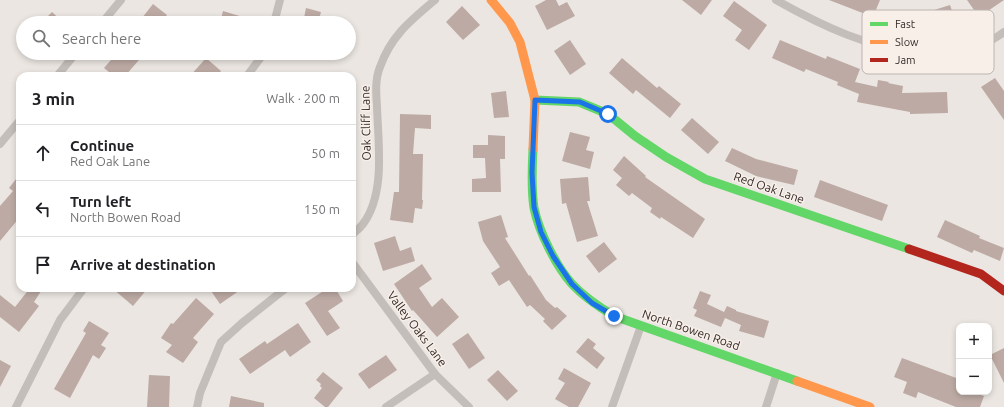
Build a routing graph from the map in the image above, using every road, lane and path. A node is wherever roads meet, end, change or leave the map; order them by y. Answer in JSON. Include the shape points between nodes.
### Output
{"nodes":[{"id":1,"x":121,"y":0,"type":"edge"},
{"id":2,"x":280,"y":0,"type":"edge"},
{"id":3,"x":434,"y":0,"type":"edge"},
{"id":4,"x":491,"y":0,"type":"edge"},
{"id":5,"x":776,"y":0,"type":"edge"},
{"id":6,"x":108,"y":16,"type":"edge"},
{"id":7,"x":276,"y":16,"type":"edge"},
{"id":8,"x":862,"y":39,"type":"edge"},
{"id":9,"x":70,"y":60,"type":"edge"},
{"id":10,"x":259,"y":60,"type":"edge"},
{"id":11,"x":60,"y":72,"type":"edge"},
{"id":12,"x":250,"y":72,"type":"edge"},
{"id":13,"x":535,"y":100,"type":"junction"},
{"id":14,"x":16,"y":125,"type":"edge"},
{"id":15,"x":0,"y":144,"type":"edge"},
{"id":16,"x":356,"y":231,"type":"edge"},
{"id":17,"x":356,"y":267,"type":"edge"},
{"id":18,"x":1004,"y":291,"type":"edge"},
{"id":19,"x":81,"y":292,"type":"edge"},
{"id":20,"x":281,"y":292,"type":"edge"},
{"id":21,"x":641,"y":326,"type":"junction"},
{"id":22,"x":778,"y":373,"type":"junction"},
{"id":23,"x":434,"y":374,"type":"junction"},
{"id":24,"x":16,"y":407,"type":"edge"},
{"id":25,"x":197,"y":407,"type":"edge"},
{"id":26,"x":386,"y":407,"type":"edge"},
{"id":27,"x":469,"y":407,"type":"edge"},
{"id":28,"x":612,"y":407,"type":"edge"},
{"id":29,"x":766,"y":407,"type":"edge"},
{"id":30,"x":870,"y":407,"type":"edge"}],
"edges":[{"from":1,"to":6,"type":"street"},
{"from":2,"to":7,"type":"street"},
{"from":3,"to":16,"type":"street","name":"Oak Cliff Lane","via":[[407,23],[389,45],[379,68],[376,87],[379,179],[373,207],[363,225]]},
{"from":4,"to":13,"type":"street","name":"North Bowen Road","via":[[510,23],[520,42]]},
{"from":5,"to":8,"type":"street","via":[[811,19]]},
{"from":9,"to":11,"type":"street"},
{"from":10,"to":12,"type":"street"},
{"from":13,"to":18,"type":"street","name":"Red Oak Lane","via":[[580,102],[608,114],[666,157],[705,179],[981,274]]},
{"from":13,"to":21,"type":"street","name":"North Bowen Road","via":[[532,173],[534,207],[541,232],[572,284],[592,303],[614,316]]},
{"from":14,"to":15,"type":"street"},
{"from":17,"to":23,"type":"street","name":"Valley Oaks Lane"},
{"from":19,"to":24,"type":"street","via":[[60,320]]},
{"from":20,"to":25,"type":"street","via":[[221,342],[200,393]]},
{"from":21,"to":22,"type":"street","name":"North Bowen Road"},
{"from":21,"to":28,"type":"street"},
{"from":22,"to":29,"type":"street"},
{"from":22,"to":30,"type":"street","name":"North Bowen Road"},
{"from":23,"to":26,"type":"street"},
{"from":23,"to":27,"type":"street","name":"Valley Oaks Lane"}]}
